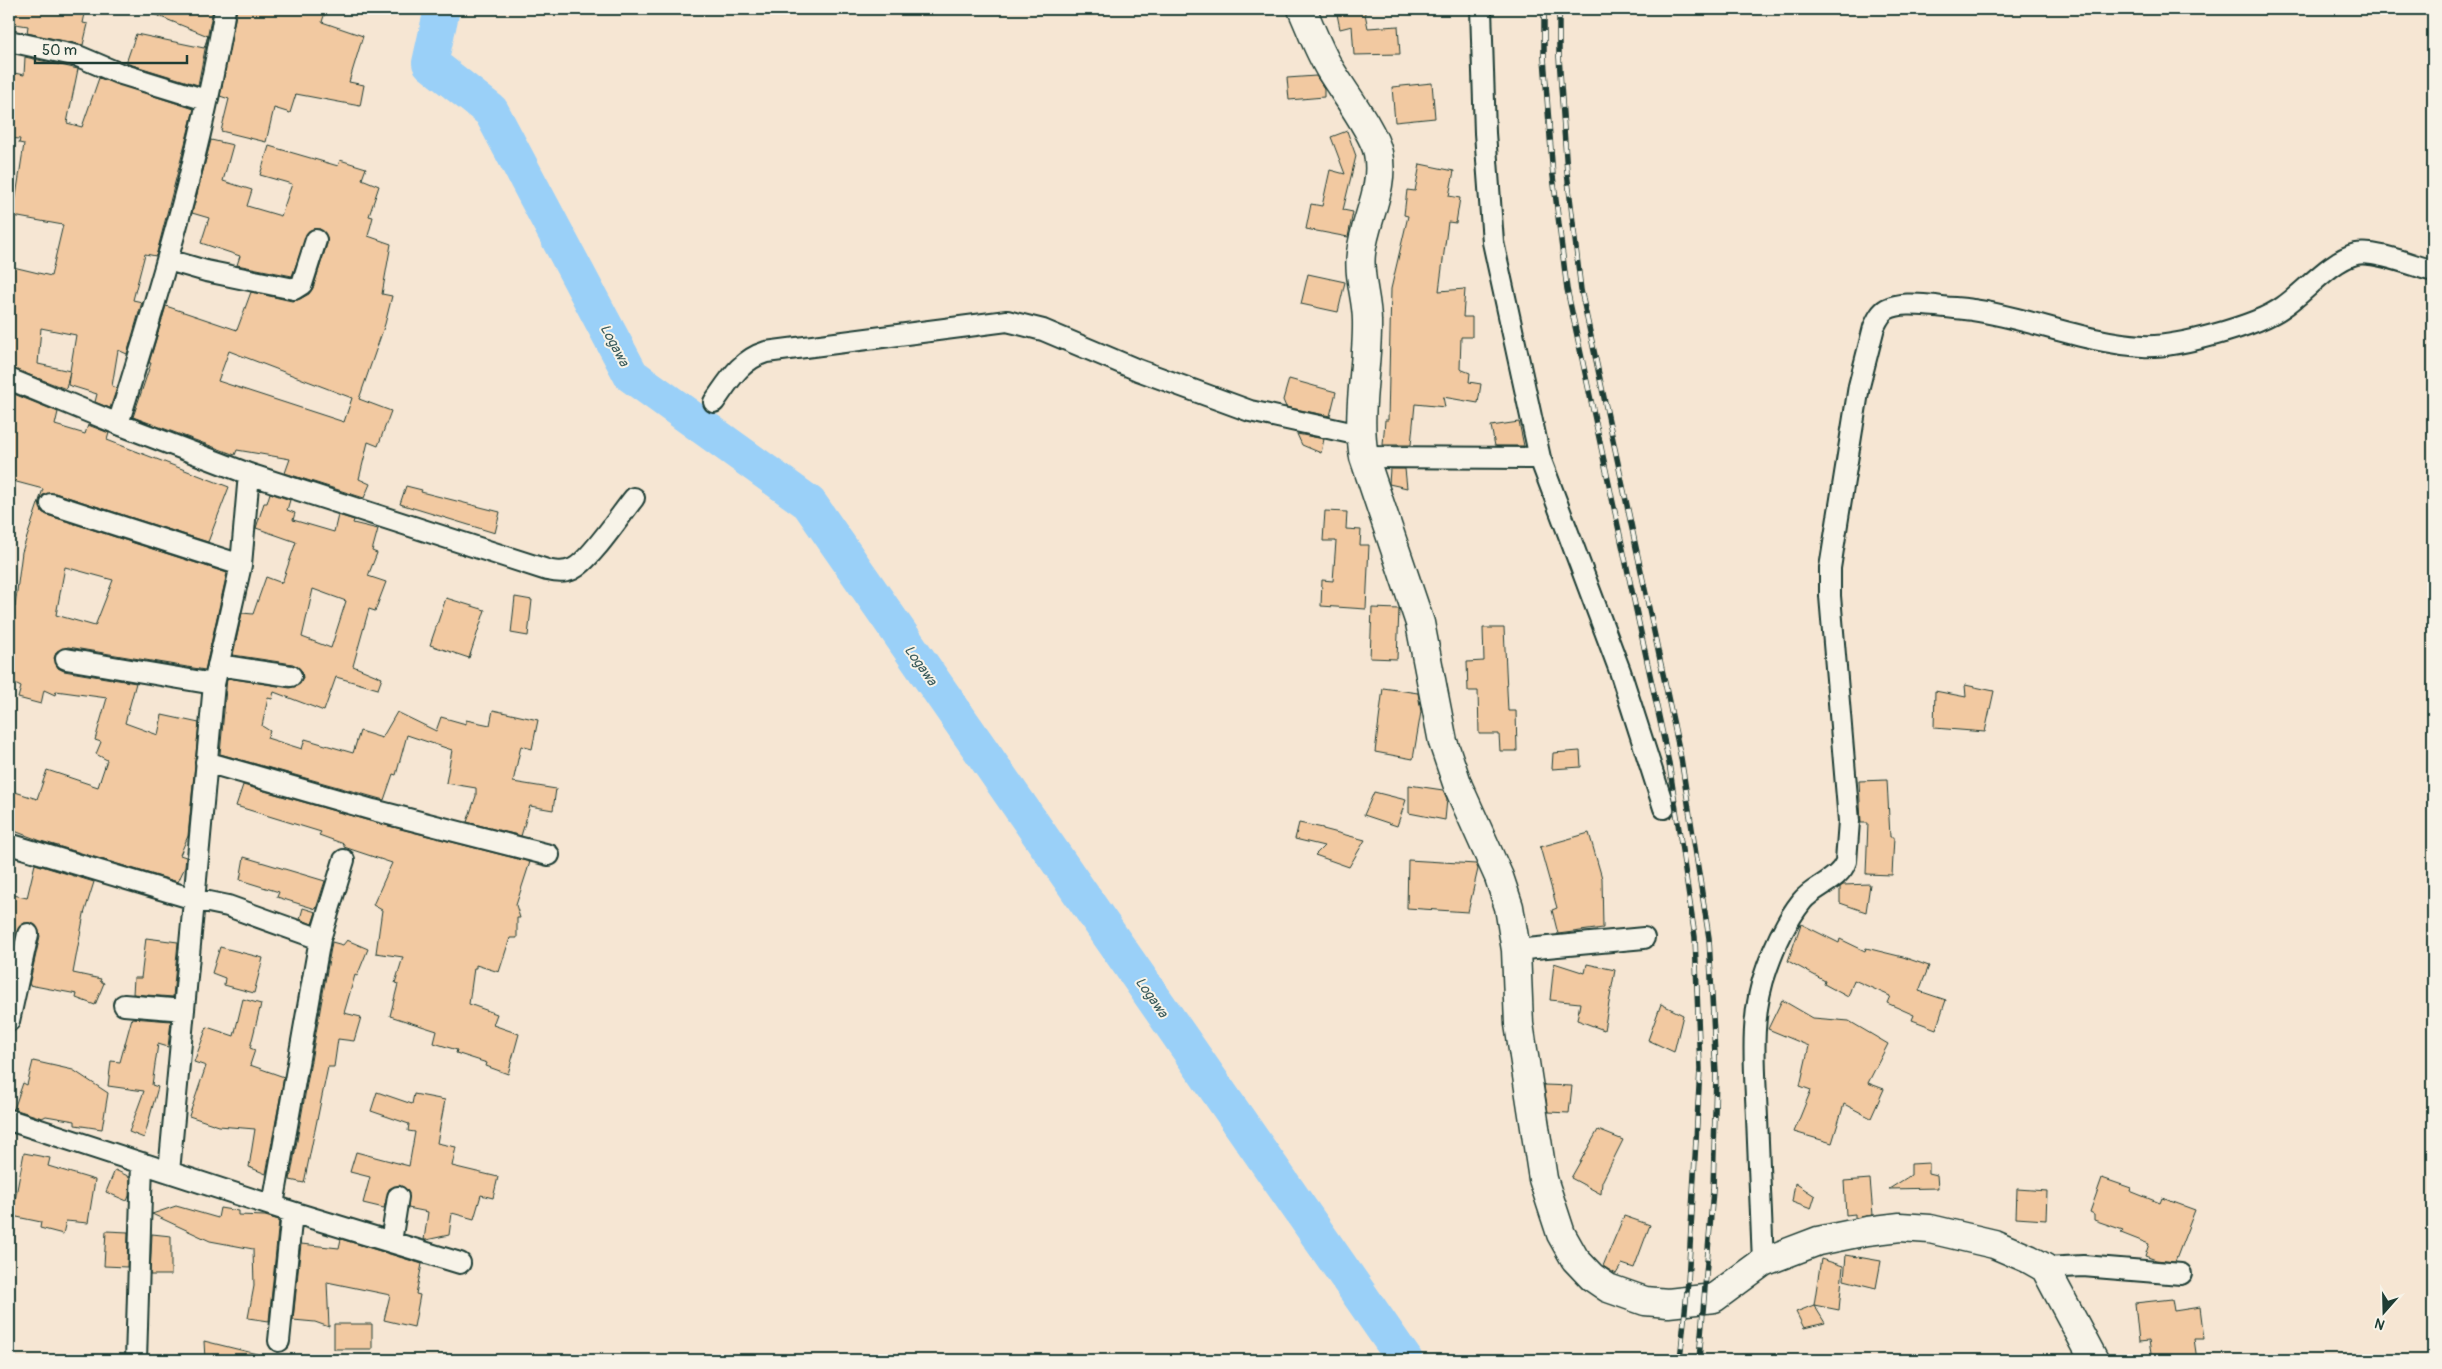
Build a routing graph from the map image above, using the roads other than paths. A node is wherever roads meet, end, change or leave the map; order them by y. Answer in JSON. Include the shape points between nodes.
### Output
{"nodes":[{"id":1,"x":224,"y":9,"type":"edge"},
{"id":2,"x":1302,"y":9,"type":"edge"},
{"id":3,"x":1481,"y":9,"type":"edge"},
{"id":4,"x":9,"y":42,"type":"edge"},
{"id":5,"x":206,"y":100,"type":"junction"},
{"id":6,"x":316,"y":240,"type":"dead end"},
{"id":7,"x":168,"y":260,"type":"junction"},
{"id":8,"x":2433,"y":271,"type":"edge"},
{"id":9,"x":9,"y":380,"type":"edge"},
{"id":10,"x":714,"y":402,"type":"dead end"},
{"id":11,"x":118,"y":424,"type":"junction"},
{"id":12,"x":1362,"y":446,"type":"junction"},
{"id":13,"x":1540,"y":458,"type":"junction"},
{"id":14,"x":249,"y":474,"type":"junction"},
{"id":15,"x":634,"y":498,"type":"dead end"},
{"id":16,"x":52,"y":504,"type":"dead end"},
{"id":17,"x":241,"y":565,"type":"junction"},
{"id":18,"x":66,"y":659,"type":"dead end"},
{"id":19,"x":216,"y":674,"type":"junction"},
{"id":20,"x":291,"y":676,"type":"dead end"},
{"id":21,"x":206,"y":762,"type":"junction"},
{"id":22,"x":1664,"y":808,"type":"dead end"},
{"id":23,"x":9,"y":844,"type":"edge"},
{"id":24,"x":549,"y":855,"type":"dead end"},
{"id":25,"x":344,"y":860,"type":"dead end"},
{"id":26,"x":194,"y":899,"type":"junction"},
{"id":27,"x":28,"y":934,"type":"dead end"},
{"id":28,"x":1644,"y":938,"type":"dead end"},
{"id":29,"x":320,"y":939,"type":"junction"},
{"id":30,"x":1516,"y":950,"type":"junction"},
{"id":31,"x":124,"y":1005,"type":"dead end"},
{"id":32,"x":184,"y":1010,"type":"junction"},
{"id":33,"x":9,"y":1021,"type":"edge"},
{"id":34,"x":9,"y":1120,"type":"edge"},
{"id":35,"x":142,"y":1163,"type":"junction"},
{"id":36,"x":169,"y":1172,"type":"junction"},
{"id":37,"x":398,"y":1197,"type":"dead end"},
{"id":38,"x":273,"y":1205,"type":"junction"},
{"id":39,"x":292,"y":1212,"type":"junction"},
{"id":40,"x":391,"y":1242,"type":"junction"},
{"id":41,"x":1763,"y":1262,"type":"junction"},
{"id":42,"x":460,"y":1263,"type":"dead end"},
{"id":43,"x":2046,"y":1268,"type":"junction"},
{"id":44,"x":2181,"y":1274,"type":"dead end"},
{"id":45,"x":279,"y":1341,"type":"dead end"},
{"id":46,"x":136,"y":1360,"type":"edge"},
{"id":47,"x":2094,"y":1360,"type":"edge"}],
"edges":[{"from":1,"to":5,"type":"street","via":[[215,68]]},
{"from":2,"to":12,"type":"street","via":[[1330,70],[1378,152],[1378,192],[1360,256],[1368,319]]},
{"from":3,"to":13,"type":"street","via":[[1484,133],[1493,242]]},
{"from":4,"to":5,"type":"street","via":[[78,56],[118,73]]},
{"from":5,"to":7,"type":"street"},
{"from":6,"to":7,"type":"street","via":[[302,284],[294,289],[206,272]]},
{"from":7,"to":11,"type":"street"},
{"from":8,"to":41,"type":"street","via":[[2378,256],[2356,254],[2316,279],[2283,308],[2256,323],[2212,335],[2144,347],[2072,334],[1974,310],[1898,306],[1888,309],[1878,318],[1859,386],[1830,568],[1849,821],[1846,861],[1836,876],[1803,899],[1791,917],[1766,968],[1758,1001],[1754,1040]]},
{"from":9,"to":11,"type":"street"},
{"from":10,"to":12,"type":"street","via":[[737,370],[750,358],[766,352],[1007,321],[1043,330],[1138,370],[1250,411]]},
{"from":11,"to":14,"type":"street"},
{"from":12,"to":13,"type":"street"},
{"from":12,"to":30,"type":"street","via":[[1420,622],[1443,742],[1458,786],[1504,891]]},
{"from":13,"to":22,"type":"street","via":[[1620,671]]},
{"from":14,"to":15,"type":"street","via":[[562,572],[575,568],[586,559]]},
{"from":14,"to":17,"type":"street"},
{"from":16,"to":17,"type":"street"},
{"from":17,"to":19,"type":"street"},
{"from":18,"to":19,"type":"street"},
{"from":19,"to":20,"type":"street"},
{"from":19,"to":21,"type":"street"},
{"from":21,"to":24,"type":"street"},
{"from":21,"to":26,"type":"street"},
{"from":23,"to":26,"type":"street"},
{"from":25,"to":29,"type":"street"},
{"from":26,"to":29,"type":"street","via":[[228,906]]},
{"from":26,"to":32,"type":"street"},
{"from":27,"to":33,"type":"street"},
{"from":28,"to":30,"type":"street"},
{"from":29,"to":38,"type":"street"},
{"from":30,"to":41,"type":"street","via":[[1519,1024],[1543,1179],[1562,1234],[1575,1259],[1608,1288],[1645,1301],[1668,1303],[1714,1298]]},
{"from":31,"to":32,"type":"street"},
{"from":32,"to":36,"type":"street"},
{"from":34,"to":35,"type":"street"},
{"from":35,"to":36,"type":"street"},
{"from":35,"to":46,"type":"street"},
{"from":36,"to":38,"type":"street"},
{"from":37,"to":40,"type":"street"},
{"from":38,"to":39,"type":"street"},
{"from":39,"to":40,"type":"street"},
{"from":39,"to":45,"type":"street"},
{"from":40,"to":42,"type":"street"},
{"from":41,"to":43,"type":"street","via":[[1840,1236],[1900,1227],[1930,1229],[1994,1244]]},
{"from":43,"to":44,"type":"street","via":[[2082,1266]]},
{"from":43,"to":47,"type":"street"}]}
